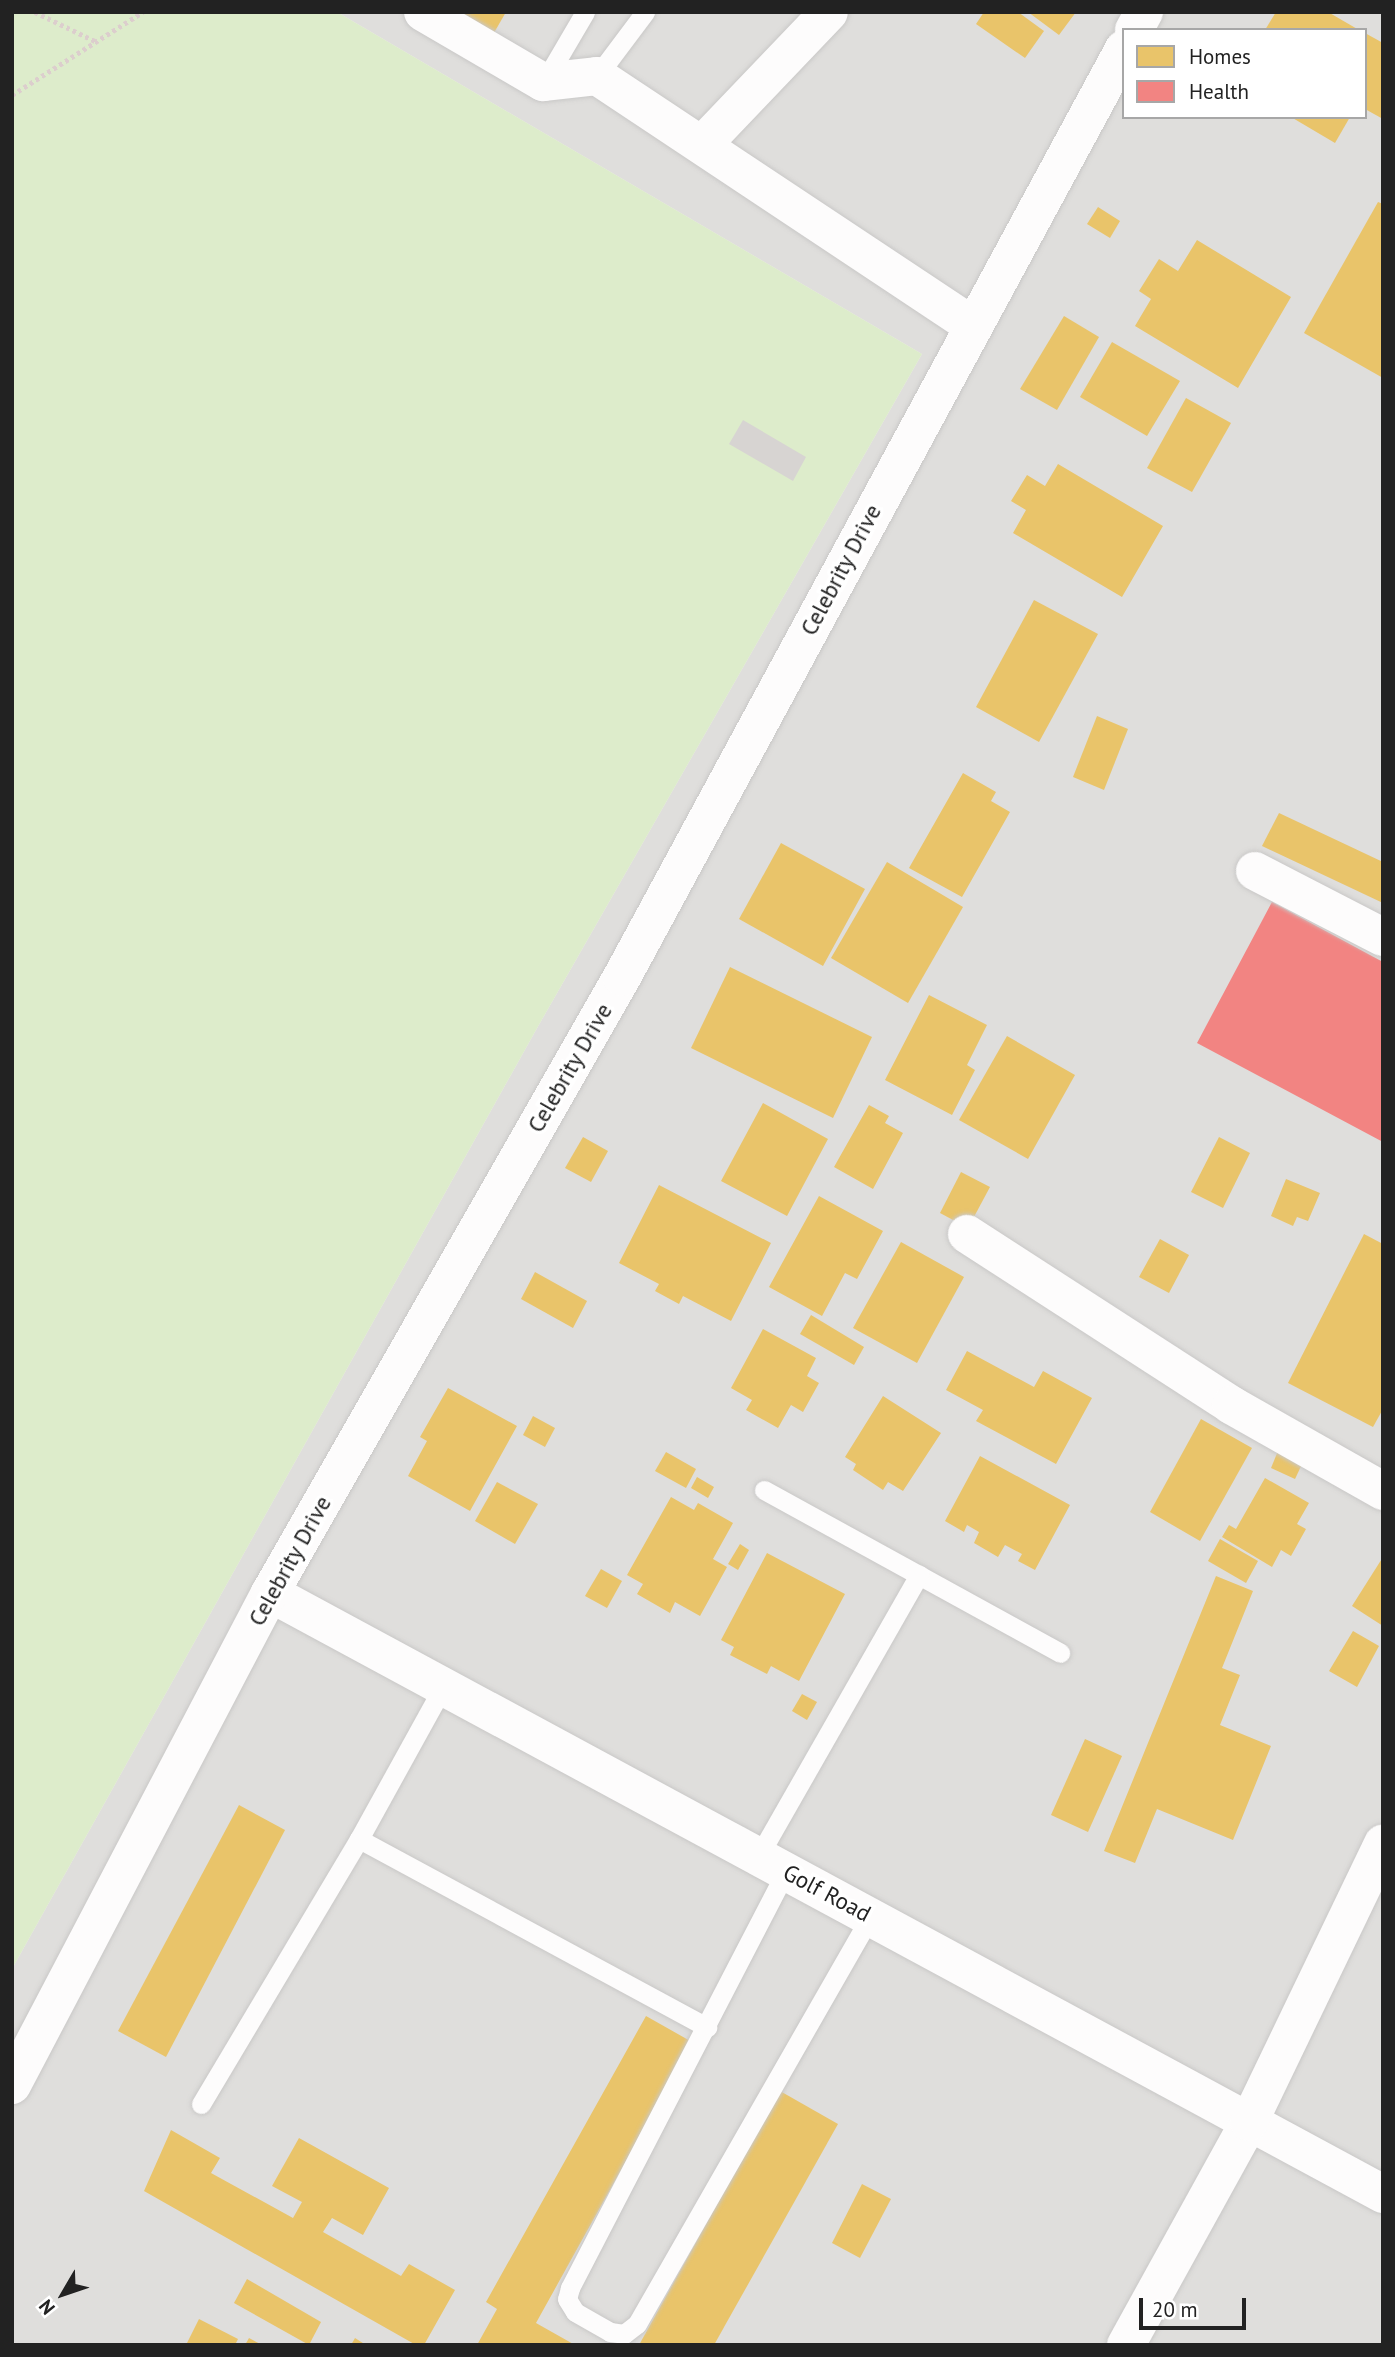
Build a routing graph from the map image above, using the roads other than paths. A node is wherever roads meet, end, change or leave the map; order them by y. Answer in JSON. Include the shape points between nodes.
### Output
{"nodes":[{"id":1,"x":422,"y":12,"type":"edge"},
{"id":2,"x":585,"y":12,"type":"edge"},
{"id":3,"x":645,"y":12,"type":"edge"},
{"id":4,"x":829,"y":12,"type":"edge"},
{"id":5,"x":1144,"y":12,"type":"edge"},
{"id":6,"x":1135,"y":28,"type":"edge"},
{"id":7,"x":1122,"y":53,"type":"edge"},
{"id":8,"x":597,"y":76,"type":"junction"},
{"id":9,"x":543,"y":82,"type":"junction"},
{"id":10,"x":704,"y":144,"type":"junction"},
{"id":11,"x":973,"y":326,"type":"junction"},
{"id":12,"x":1255,"y":870,"type":"dead end"},
{"id":13,"x":1383,"y":937,"type":"edge"},
{"id":14,"x":967,"y":1234,"type":"dead end"},
{"id":15,"x":764,"y":1490,"type":"dead end"},
{"id":16,"x":1383,"y":1491,"type":"edge"},
{"id":17,"x":919,"y":1575,"type":"junction"},
{"id":18,"x":270,"y":1593,"type":"junction"},
{"id":19,"x":1060,"y":1653,"type":"dead end"},
{"id":20,"x":443,"y":1687,"type":"junction"},
{"id":21,"x":359,"y":1839,"type":"junction"},
{"id":22,"x":1383,"y":1844,"type":"edge"},
{"id":23,"x":772,"y":1864,"type":"junction"},
{"id":24,"x":870,"y":1917,"type":"junction"},
{"id":25,"x":707,"y":2027,"type":"junction"},
{"id":26,"x":12,"y":2085,"type":"edge"},
{"id":27,"x":201,"y":2104,"type":"dead end"},
{"id":28,"x":1249,"y":2122,"type":"junction"},
{"id":29,"x":1383,"y":2194,"type":"edge"},
{"id":30,"x":1126,"y":2345,"type":"edge"}],
"edges":[{"from":1,"to":9,"type":"street"},
{"from":2,"to":9,"type":"lane"},
{"from":3,"to":8,"type":"lane"},
{"from":4,"to":10,"type":"street"},
{"from":5,"to":6,"type":"street"},
{"from":7,"to":11,"type":"street","name":"Celebrity Drive"},
{"from":8,"to":9,"type":"street"},
{"from":8,"to":10,"type":"street"},
{"from":10,"to":11,"type":"street"},
{"from":11,"to":18,"type":"street","name":"Celebrity Drive","via":[[622,976]]},
{"from":12,"to":13,"type":"street"},
{"from":14,"to":16,"type":"street","via":[[1231,1405]]},
{"from":15,"to":17,"type":"lane"},
{"from":17,"to":19,"type":"lane"},
{"from":17,"to":23,"type":"lane"},
{"from":18,"to":20,"type":"street","name":"Golf Road"},
{"from":18,"to":26,"type":"street","name":"Celebrity Drive"},
{"from":20,"to":21,"type":"lane"},
{"from":20,"to":23,"type":"street","name":"Golf Road"},
{"from":21,"to":25,"type":"lane"},
{"from":21,"to":27,"type":"lane"},
{"from":22,"to":28,"type":"street"},
{"from":23,"to":24,"type":"street","name":"Golf Road"},
{"from":23,"to":25,"type":"lane"},
{"from":24,"to":25,"type":"lane","via":[[637,2324],[624,2334],[610,2332],[575,2312],[567,2299],[570,2288]]},
{"from":24,"to":28,"type":"street","name":"Golf Road"},
{"from":28,"to":29,"type":"street","name":"Golf Road"},
{"from":28,"to":30,"type":"street"}]}
